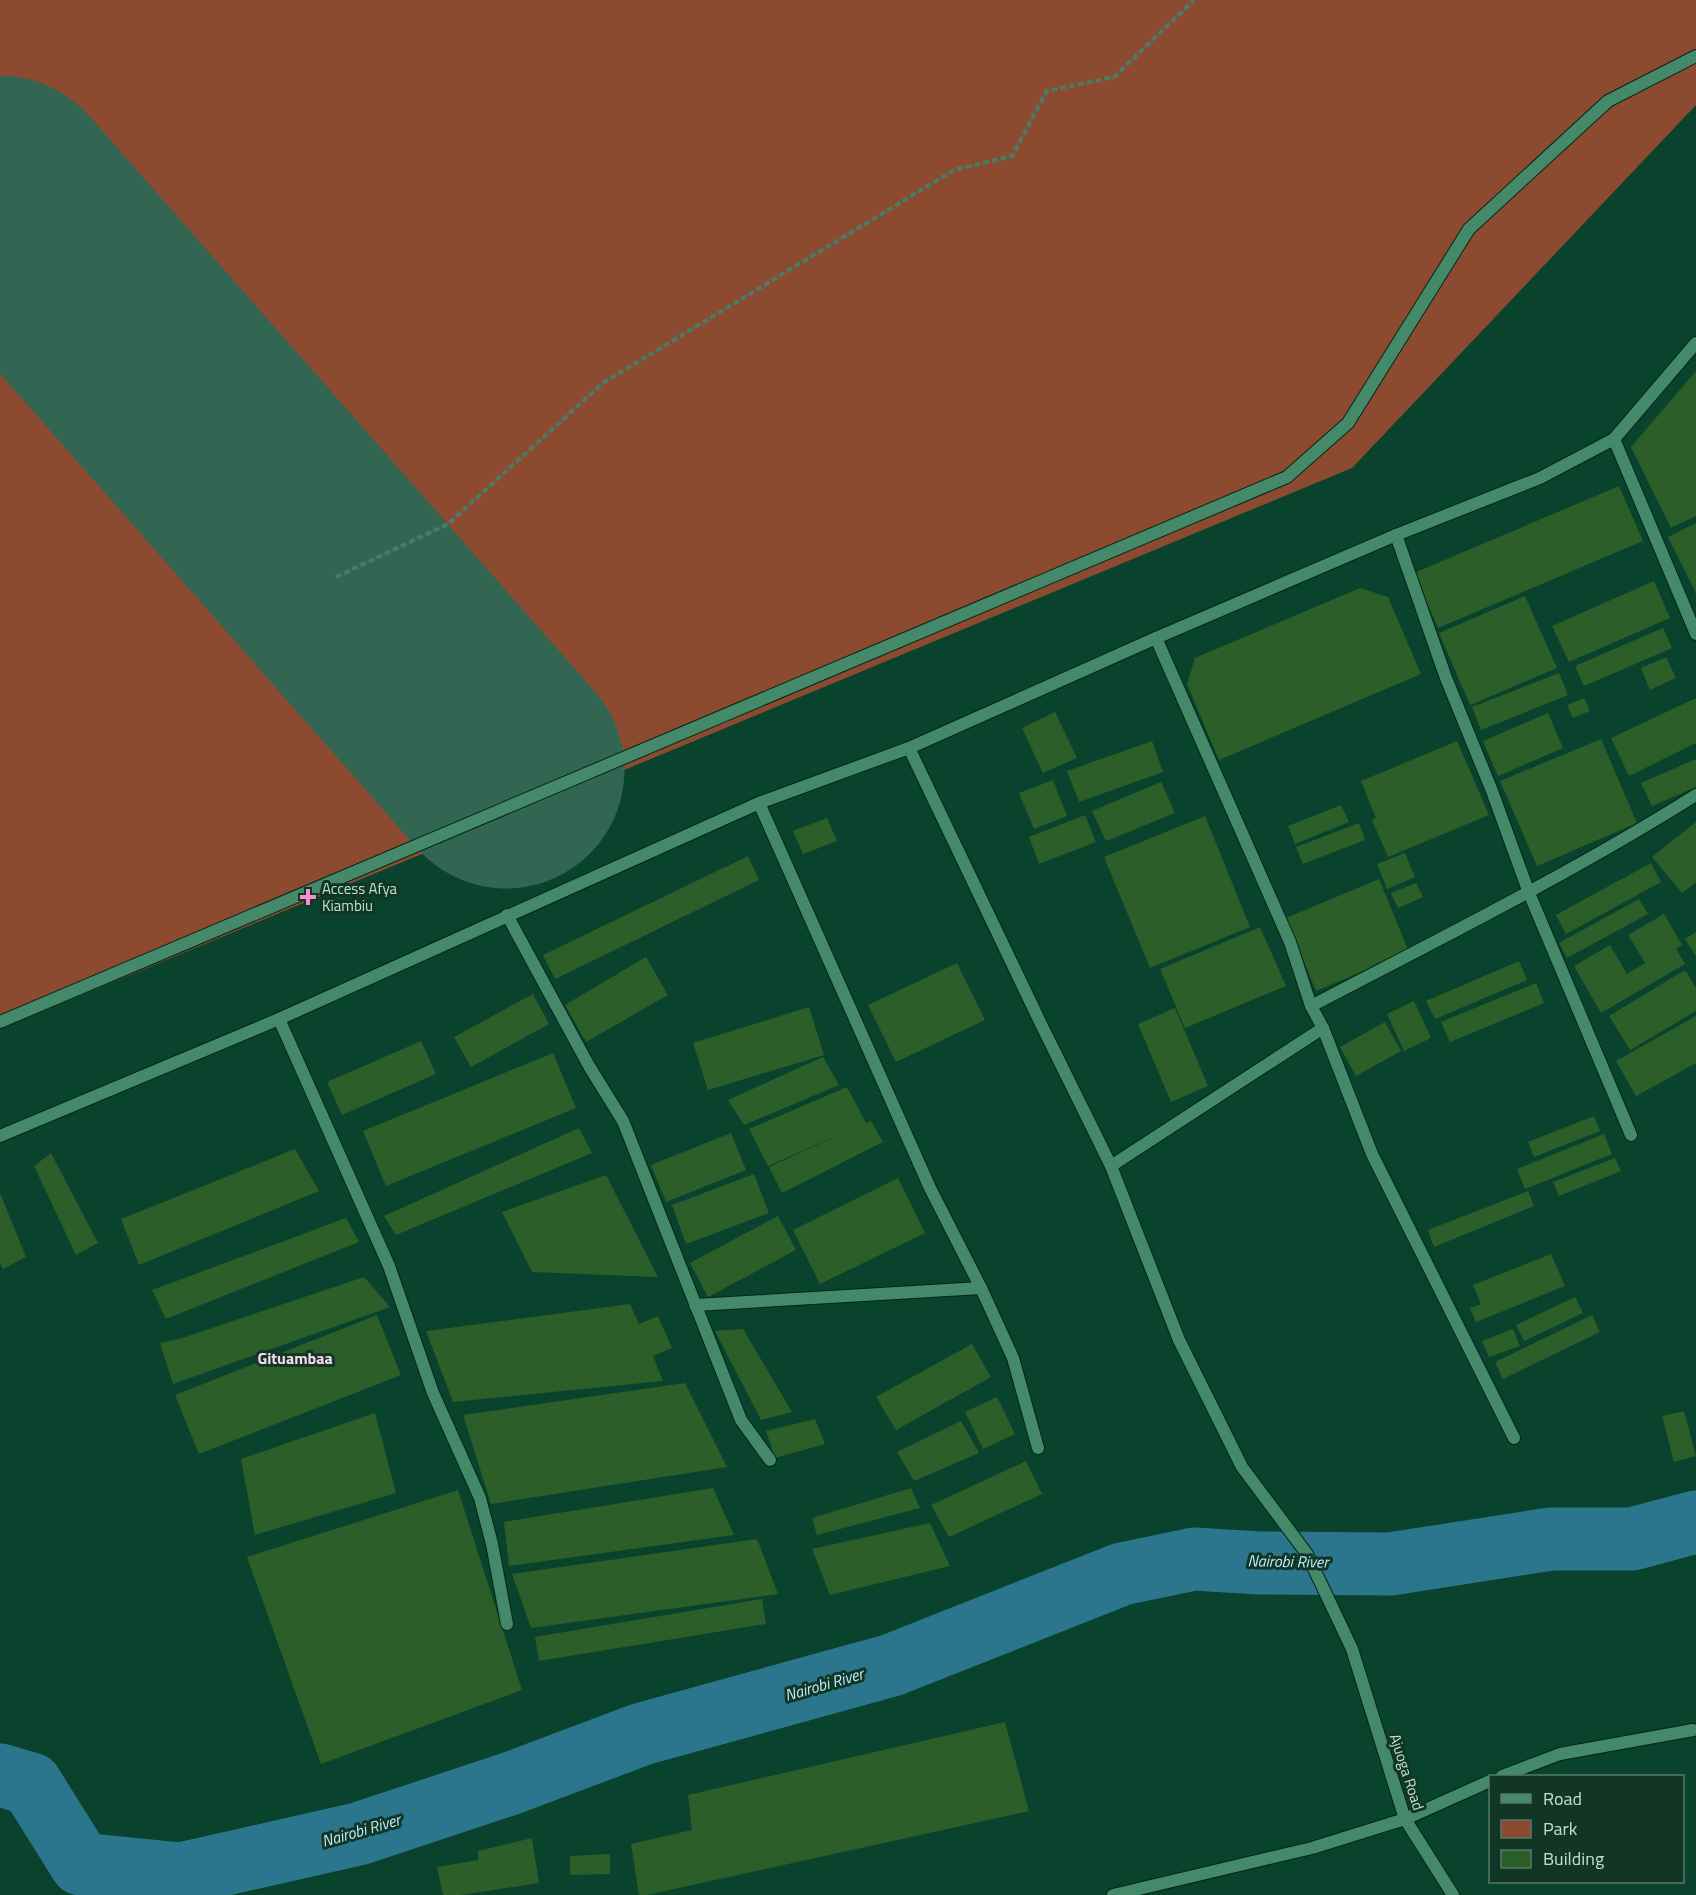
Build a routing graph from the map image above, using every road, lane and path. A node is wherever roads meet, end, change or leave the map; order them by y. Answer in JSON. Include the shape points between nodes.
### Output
{"nodes":[{"id":1,"x":1194,"y":0,"type":"edge"},
{"id":2,"x":1696,"y":56,"type":"edge"},
{"id":3,"x":1696,"y":343,"type":"edge"},
{"id":4,"x":1614,"y":439,"type":"junction"},
{"id":5,"x":1396,"y":535,"type":"junction"},
{"id":6,"x":336,"y":577,"type":"dead end"},
{"id":7,"x":1696,"y":634,"type":"edge"},
{"id":8,"x":1156,"y":638,"type":"junction"},
{"id":9,"x":909,"y":748,"type":"junction"},
{"id":10,"x":1696,"y":795,"type":"edge"},
{"id":11,"x":759,"y":803,"type":"junction"},
{"id":12,"x":1528,"y":893,"type":"junction"},
{"id":13,"x":507,"y":915,"type":"junction"},
{"id":14,"x":1311,"y":1006,"type":"junction"},
{"id":15,"x":279,"y":1019,"type":"junction"},
{"id":16,"x":0,"y":1022,"type":"edge"},
{"id":17,"x":1323,"y":1028,"type":"junction"},
{"id":18,"x":1631,"y":1135,"type":"dead end"},
{"id":19,"x":0,"y":1136,"type":"edge"},
{"id":20,"x":1111,"y":1166,"type":"junction"},
{"id":21,"x":981,"y":1288,"type":"junction"},
{"id":22,"x":695,"y":1305,"type":"junction"},
{"id":23,"x":1514,"y":1438,"type":"dead end"},
{"id":24,"x":1038,"y":1448,"type":"dead end"},
{"id":25,"x":770,"y":1460,"type":"dead end"},
{"id":26,"x":507,"y":1624,"type":"dead end"},
{"id":27,"x":1693,"y":1730,"type":"dead end"},
{"id":28,"x":1505,"y":1775,"type":"edge"},
{"id":29,"x":1489,"y":1783,"type":"edge"},
{"id":30,"x":1405,"y":1819,"type":"junction"},
{"id":31,"x":1113,"y":1895,"type":"edge"},
{"id":32,"x":1453,"y":1895,"type":"edge"}],
"edges":[{"from":1,"to":6,"type":"path","via":[[1114,77],[1047,91],[1012,156],[954,170],[603,383],[448,524]]},
{"from":2,"to":16,"type":"street","via":[[1608,101],[1469,229],[1348,423],[1287,477]]},
{"from":3,"to":4,"type":"street"},
{"from":4,"to":5,"type":"street","via":[[1540,478]]},
{"from":4,"to":7,"type":"street"},
{"from":5,"to":8,"type":"street"},
{"from":5,"to":12,"type":"street"},
{"from":8,"to":9,"type":"street"},
{"from":8,"to":14,"type":"street","via":[[1290,942]]},
{"from":9,"to":11,"type":"street"},
{"from":9,"to":20,"type":"street","name":"Ajuoga Road"},
{"from":10,"to":12,"type":"street"},
{"from":11,"to":13,"type":"street"},
{"from":11,"to":21,"type":"street","via":[[930,1188]]},
{"from":12,"to":14,"type":"street"},
{"from":12,"to":18,"type":"street"},
{"from":13,"to":15,"type":"street"},
{"from":13,"to":22,"type":"street","via":[[623,1121]]},
{"from":14,"to":17,"type":"street"},
{"from":15,"to":19,"type":"street"},
{"from":15,"to":26,"type":"street","via":[[389,1266],[433,1393],[480,1498]]},
{"from":17,"to":20,"type":"street"},
{"from":17,"to":23,"type":"street","via":[[1372,1154]]},
{"from":20,"to":30,"type":"street","name":"Ajuoga Road","via":[[1179,1340],[1242,1467],[1307,1554],[1352,1649]]},
{"from":21,"to":22,"type":"street"},
{"from":21,"to":24,"type":"street","via":[[1013,1359]]},
{"from":22,"to":25,"type":"street","via":[[741,1420]]},
{"from":27,"to":28,"type":"street","via":[[1560,1754]]},
{"from":29,"to":30,"type":"street"},
{"from":30,"to":31,"type":"street","via":[[1312,1848]]},
{"from":30,"to":32,"type":"street","name":"Ajuoga Road"}]}
